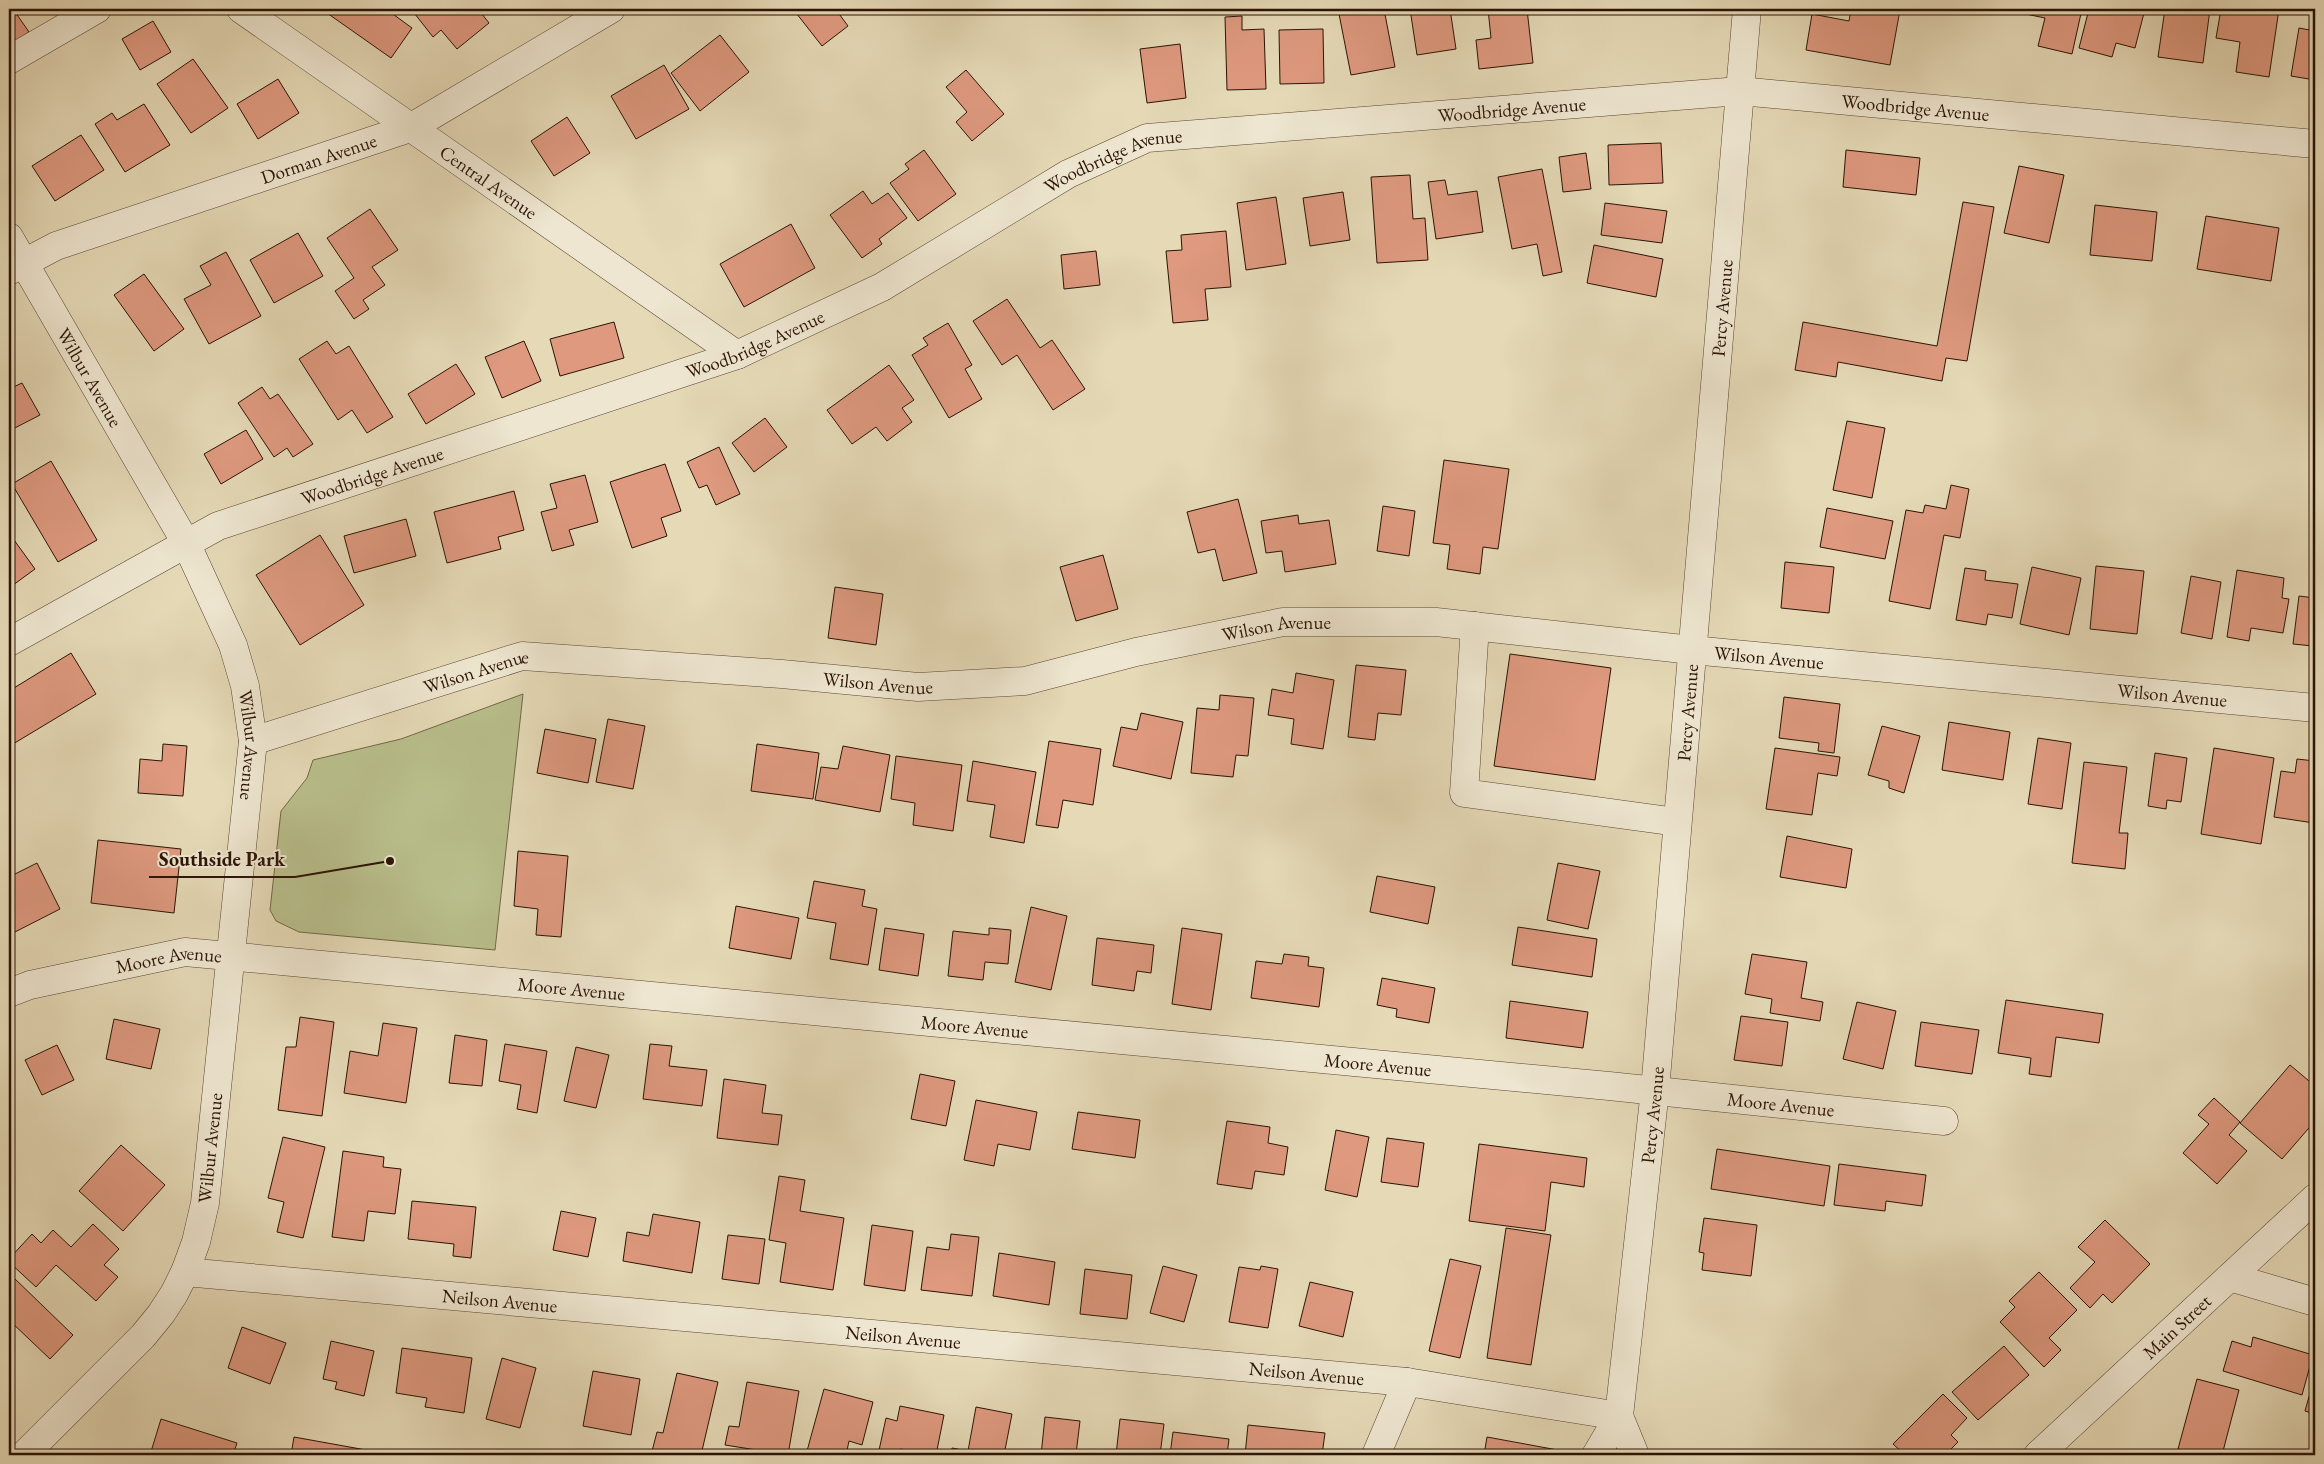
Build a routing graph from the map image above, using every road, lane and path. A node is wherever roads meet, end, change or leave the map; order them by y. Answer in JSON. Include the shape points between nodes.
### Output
{"nodes":[{"id":1,"x":97,"y":9,"type":"edge"},
{"id":2,"x":241,"y":9,"type":"edge"},
{"id":3,"x":611,"y":9,"type":"edge"},
{"id":4,"x":1747,"y":9,"type":"edge"},
{"id":5,"x":9,"y":60,"type":"edge"},
{"id":6,"x":1740,"y":90,"type":"junction"},
{"id":7,"x":410,"y":128,"type":"junction"},
{"id":8,"x":2315,"y":144,"type":"edge"},
{"id":9,"x":9,"y":238,"type":"edge"},
{"id":10,"x":16,"y":267,"type":"edge"},
{"id":11,"x":737,"y":355,"type":"junction"},
{"id":12,"x":186,"y":543,"type":"junction"},
{"id":13,"x":1474,"y":626,"type":"junction"},
{"id":14,"x":9,"y":642,"type":"edge"},
{"id":15,"x":1692,"y":650,"type":"junction"},
{"id":16,"x":2315,"y":708,"type":"edge"},
{"id":17,"x":253,"y":741,"type":"junction"},
{"id":18,"x":1677,"y":822,"type":"junction"},
{"id":19,"x":230,"y":956,"type":"junction"},
{"id":20,"x":9,"y":993,"type":"edge"},
{"id":21,"x":1654,"y":1090,"type":"junction"},
{"id":22,"x":1944,"y":1121,"type":"dead end"},
{"id":23,"x":2315,"y":1198,"type":"edge"},
{"id":24,"x":185,"y":1272,"type":"junction"},
{"id":25,"x":2230,"y":1278,"type":"junction"},
{"id":26,"x":2315,"y":1302,"type":"edge"},
{"id":27,"x":1407,"y":1382,"type":"junction"},
{"id":28,"x":1619,"y":1416,"type":"junction"},
{"id":29,"x":24,"y":1455,"type":"edge"},
{"id":30,"x":1376,"y":1455,"type":"edge"},
{"id":31,"x":1596,"y":1455,"type":"edge"},
{"id":32,"x":1635,"y":1455,"type":"edge"},
{"id":33,"x":2038,"y":1455,"type":"edge"}],
"edges":[{"from":1,"to":5,"type":"street"},
{"from":2,"to":7,"type":"street","name":"Central Avenue"},
{"from":3,"to":7,"type":"street","name":"Dorman Avenue"},
{"from":4,"to":6,"type":"street","name":"Percy Avenue"},
{"from":6,"to":8,"type":"street","name":"Woodbridge Avenue"},
{"from":6,"to":11,"type":"street","name":"Woodbridge Avenue","via":[[1147,138],[1068,174],[882,287]]},
{"from":6,"to":15,"type":"street","name":"Percy Avenue"},
{"from":7,"to":10,"type":"street","name":"Dorman Avenue","via":[[56,246]]},
{"from":7,"to":11,"type":"street","name":"Central Avenue"},
{"from":9,"to":10,"type":"street","name":"Wilbur Avenue"},
{"from":10,"to":12,"type":"street","name":"Wilbur Avenue"},
{"from":11,"to":12,"type":"street","name":"Woodbridge Avenue","via":[[218,526]]},
{"from":12,"to":14,"type":"street","name":"Woodbridge Avenue"},
{"from":12,"to":17,"type":"street","name":"Wilbur Avenue","via":[[233,645],[245,686]]},
{"from":13,"to":15,"type":"street","name":"Wilson Avenue"},
{"from":13,"to":17,"type":"street","name":"Wilson Avenue","via":[[1436,622],[1283,622],[1136,652],[1025,681],[918,687],[522,656]]},
{"from":13,"to":18,"type":"street","via":[[1464,793]]},
{"from":15,"to":16,"type":"street","name":"Wilson Avenue"},
{"from":15,"to":18,"type":"street","name":"Percy Avenue"},
{"from":17,"to":19,"type":"street","name":"Wilbur Avenue"},
{"from":18,"to":21,"type":"street","name":"Percy Avenue"},
{"from":19,"to":20,"type":"street","name":"Moore Avenue","via":[[185,952],[30,985]]},
{"from":19,"to":21,"type":"street","name":"Moore Avenue"},
{"from":19,"to":24,"type":"street","name":"Wilbur Avenue","via":[[205,1203]]},
{"from":21,"to":22,"type":"street","name":"Moore Avenue"},
{"from":21,"to":28,"type":"street","name":"Percy Avenue"},
{"from":23,"to":25,"type":"street","name":"Main Street"},
{"from":24,"to":27,"type":"street","name":"Neilson Avenue"},
{"from":24,"to":29,"type":"street","name":"Wilbur Avenue","via":[[174,1294],[143,1336]]},
{"from":25,"to":26,"type":"street"},
{"from":25,"to":33,"type":"street","name":"Main Street"},
{"from":27,"to":28,"type":"street","name":"Neilson Avenue"},
{"from":27,"to":30,"type":"street"},
{"from":28,"to":31,"type":"street","name":"Percy Avenue"},
{"from":28,"to":32,"type":"street","name":"Percy Avenue"}]}
